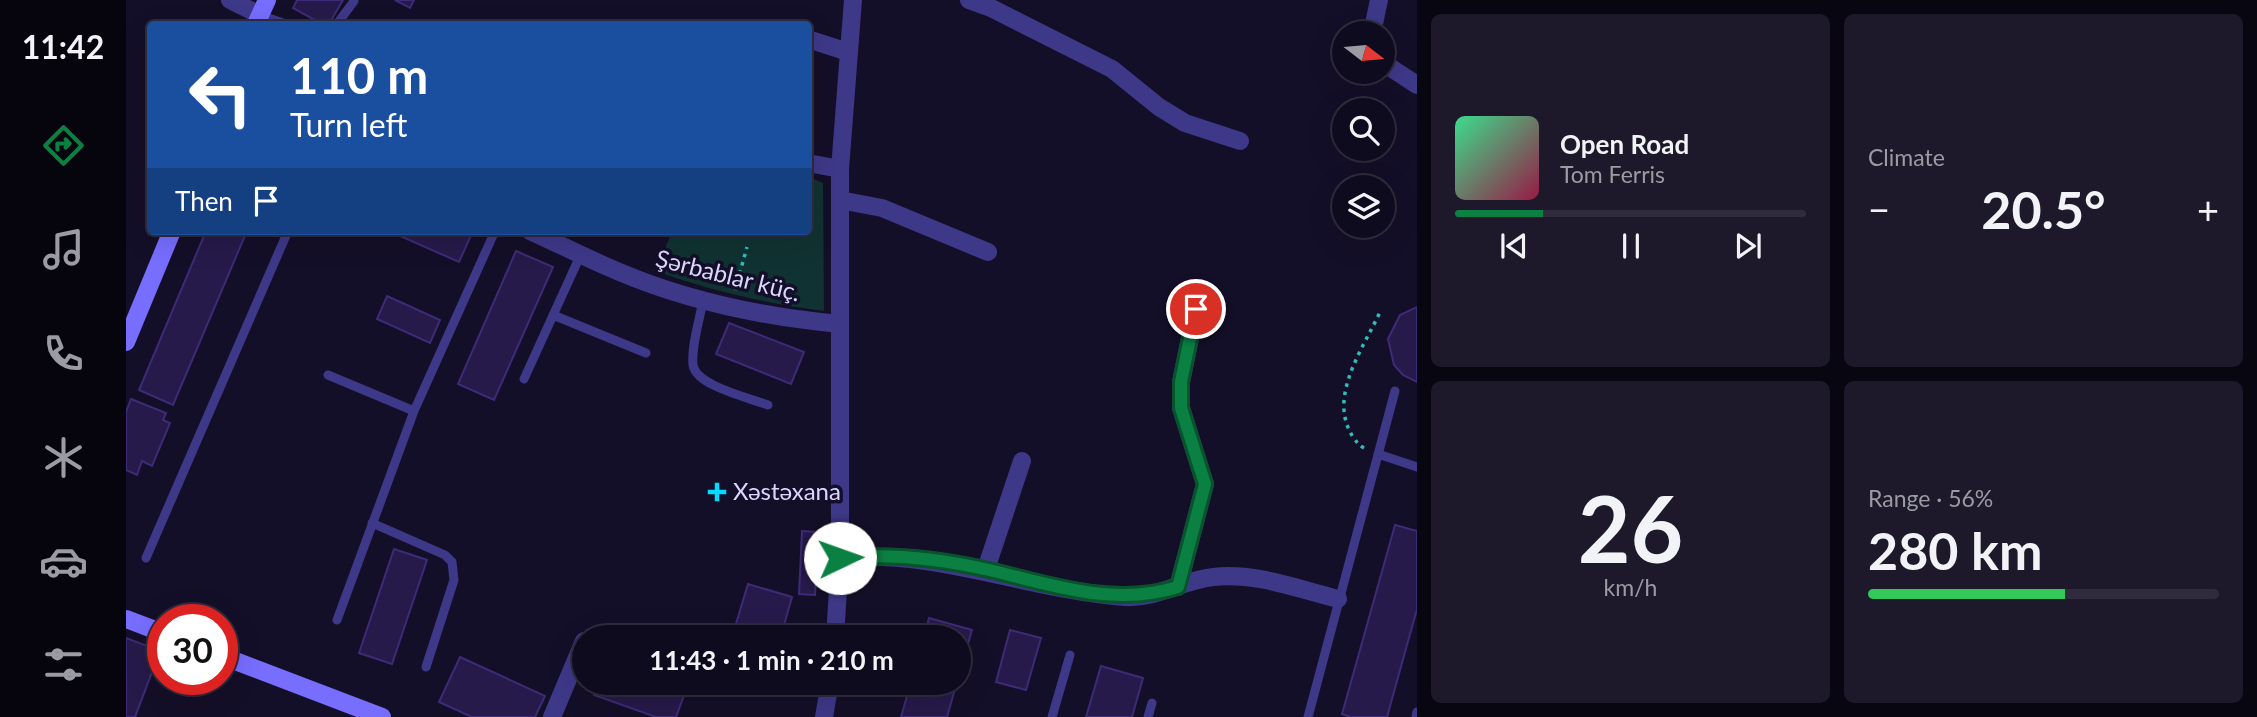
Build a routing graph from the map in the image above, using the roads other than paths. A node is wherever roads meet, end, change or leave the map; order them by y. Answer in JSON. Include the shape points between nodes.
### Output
{"nodes":[{"id":1,"x":230,"y":0,"type":"edge"},
{"id":2,"x":853,"y":0,"type":"edge"},
{"id":3,"x":969,"y":0,"type":"edge"},
{"id":4,"x":1379,"y":0,"type":"edge"},
{"id":5,"x":354,"y":1,"type":"edge"},
{"id":6,"x":261,"y":13,"type":"edge"},
{"id":7,"x":279,"y":21,"type":"edge"},
{"id":8,"x":339,"y":21,"type":"edge"},
{"id":9,"x":1375,"y":21,"type":"edge"},
{"id":10,"x":812,"y":41,"type":"edge"},
{"id":11,"x":848,"y":52,"type":"junction"},
{"id":12,"x":1395,"y":71,"type":"edge"},
{"id":13,"x":1417,"y":85,"type":"edge"},
{"id":14,"x":1240,"y":141,"type":"dead end"},
{"id":15,"x":812,"y":164,"type":"edge"},
{"id":16,"x":840,"y":169,"type":"junction"},
{"id":17,"x":840,"y":200,"type":"junction"},
{"id":18,"x":170,"y":235,"type":"edge"},
{"id":19,"x":286,"y":235,"type":"edge"},
{"id":20,"x":493,"y":235,"type":"edge"},
{"id":21,"x":539,"y":235,"type":"edge"},
{"id":22,"x":988,"y":252,"type":"dead end"},
{"id":23,"x":581,"y":254,"type":"junction"},
{"id":24,"x":703,"y":298,"type":"junction"},
{"id":25,"x":1196,"y":309,"type":"dead end"},
{"id":26,"x":553,"y":315,"type":"junction"},
{"id":27,"x":840,"y":324,"type":"junction"},
{"id":28,"x":126,"y":342,"type":"edge"},
{"id":29,"x":646,"y":353,"type":"dead end"},
{"id":30,"x":328,"y":375,"type":"dead end"},
{"id":31,"x":524,"y":379,"type":"dead end"},
{"id":32,"x":1395,"y":391,"type":"dead end"},
{"id":33,"x":768,"y":405,"type":"dead end"},
{"id":34,"x":414,"y":411,"type":"junction"},
{"id":35,"x":1378,"y":454,"type":"junction"},
{"id":36,"x":1022,"y":461,"type":"dead end"},
{"id":37,"x":1417,"y":467,"type":"edge"},
{"id":38,"x":372,"y":523,"type":"junction"},
{"id":39,"x":146,"y":558,"type":"dead end"},
{"id":40,"x":840,"y":558,"type":"junction"},
{"id":41,"x":986,"y":569,"type":"junction"},
{"id":42,"x":1178,"y":587,"type":"junction"},
{"id":43,"x":1338,"y":599,"type":"junction"},
{"id":44,"x":126,"y":619,"type":"edge"},
{"id":45,"x":337,"y":620,"type":"dead end"},
{"id":46,"x":836,"y":625,"type":"edge"},
{"id":47,"x":147,"y":627,"type":"edge"},
{"id":48,"x":1070,"y":654,"type":"dead end"},
{"id":49,"x":238,"y":662,"type":"edge"},
{"id":50,"x":426,"y":667,"type":"dead end"},
{"id":51,"x":572,"y":670,"type":"edge"},
{"id":52,"x":828,"y":695,"type":"edge"},
{"id":53,"x":1152,"y":703,"type":"dead end"},
{"id":54,"x":1417,"y":712,"type":"edge"},
{"id":55,"x":382,"y":717,"type":"edge"},
{"id":56,"x":552,"y":717,"type":"edge"},
{"id":57,"x":824,"y":717,"type":"edge"},
{"id":58,"x":1052,"y":717,"type":"edge"},
{"id":59,"x":1148,"y":717,"type":"edge"},
{"id":60,"x":1308,"y":717,"type":"edge"},
{"id":61,"x":1416,"y":717,"type":"edge"}],
"edges":[{"from":1,"to":6,"type":"street"},
{"from":2,"to":11,"type":"street","name":"Şərbablar küç."},
{"from":3,"to":14,"type":"street","via":[[1112,69],[1185,123]]},
{"from":4,"to":9,"type":"street"},
{"from":5,"to":8,"type":"lane"},
{"from":6,"to":7,"type":"lane"},
{"from":10,"to":11,"type":"street"},
{"from":11,"to":16,"type":"street","name":"Şərbablar küç."},
{"from":12,"to":13,"type":"street"},
{"from":15,"to":16,"type":"street"},
{"from":16,"to":17,"type":"street","name":"Şərbablar küç."},
{"from":17,"to":22,"type":"street","via":[[882,208]]},
{"from":17,"to":27,"type":"street","name":"Şərbablar küç."},
{"from":18,"to":28,"type":"street"},
{"from":19,"to":39,"type":"lane"},
{"from":20,"to":34,"type":"lane"},
{"from":21,"to":23,"type":"street","name":"Şərbablar küç."},
{"from":23,"to":24,"type":"street","name":"Şərbablar küç.","via":[[617,271]]},
{"from":23,"to":26,"type":"lane"},
{"from":24,"to":27,"type":"street","name":"Şərbablar küç.","via":[[766,316]]},
{"from":24,"to":33,"type":"lane","via":[[693,365],[698,376]]},
{"from":25,"to":42,"type":"street","via":[[1181,382],[1181,408],[1205,484]]},
{"from":26,"to":29,"type":"lane"},
{"from":26,"to":31,"type":"lane"},
{"from":27,"to":40,"type":"street","name":"Şərbablar küç."},
{"from":30,"to":34,"type":"lane"},
{"from":32,"to":35,"type":"lane"},
{"from":34,"to":38,"type":"lane"},
{"from":35,"to":37,"type":"lane"},
{"from":35,"to":43,"type":"lane"},
{"from":36,"to":41,"type":"street"},
{"from":38,"to":45,"type":"lane"},
{"from":38,"to":50,"type":"lane","via":[[452,562],[454,580]]},
{"from":40,"to":41,"type":"street","via":[[900,556]]},
{"from":40,"to":46,"type":"street","name":"Şərbablar küç."},
{"from":41,"to":42,"type":"street","via":[[1066,590],[1128,597]]},
{"from":42,"to":43,"type":"street","via":[[1209,577],[1241,575]]},
{"from":43,"to":60,"type":"lane"},
{"from":44,"to":47,"type":"street"},
{"from":48,"to":58,"type":"lane"},
{"from":49,"to":55,"type":"street"},
{"from":51,"to":56,"type":"street"},
{"from":52,"to":57,"type":"street"},
{"from":53,"to":59,"type":"lane"},
{"from":54,"to":61,"type":"lane"}]}
